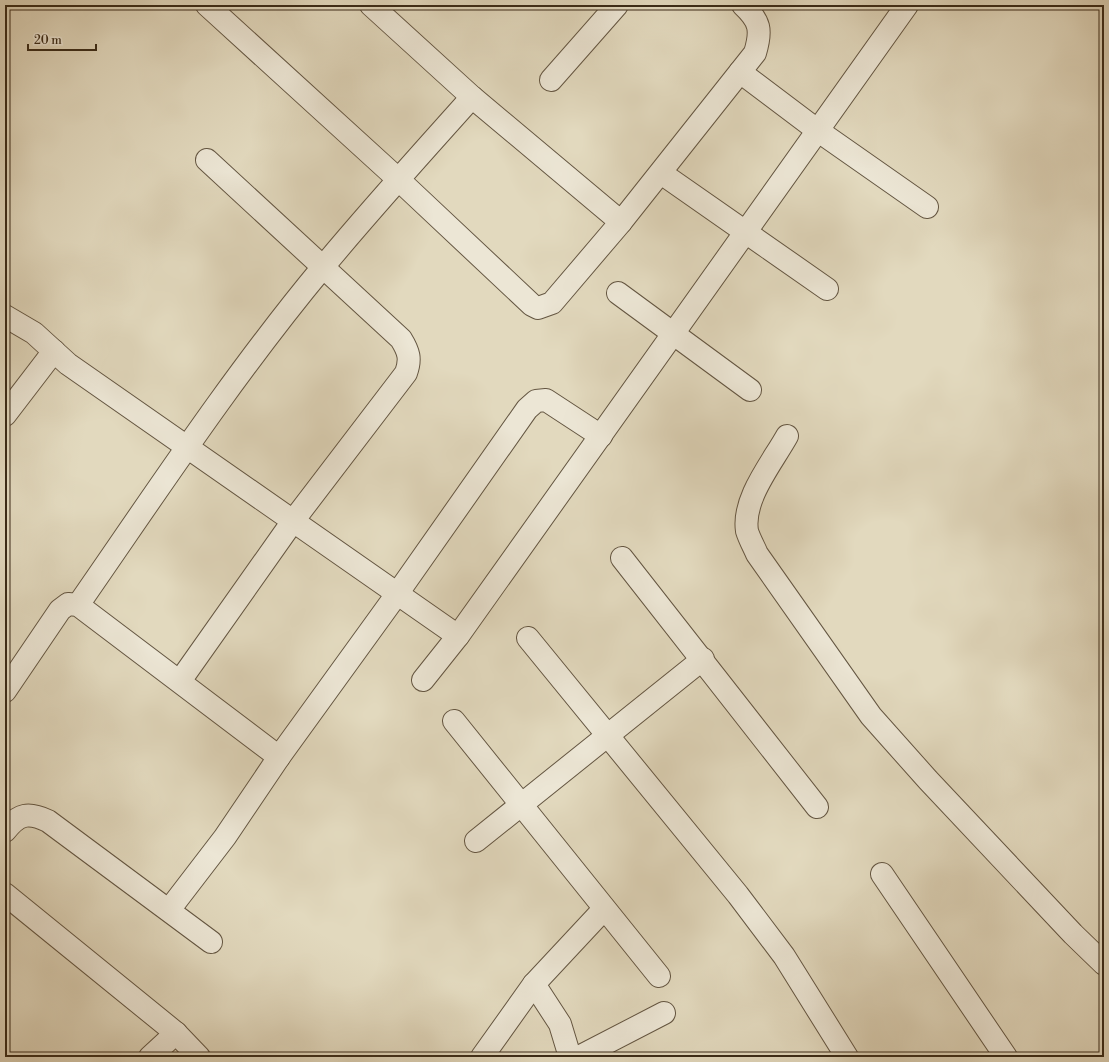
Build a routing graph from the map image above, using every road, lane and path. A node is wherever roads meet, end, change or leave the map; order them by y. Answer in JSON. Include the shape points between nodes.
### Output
{"nodes":[{"id":1,"x":207,"y":5,"type":"edge"},
{"id":2,"x":370,"y":5,"type":"edge"},
{"id":3,"x":616,"y":5,"type":"edge"},
{"id":4,"x":743,"y":5,"type":"edge"},
{"id":5,"x":907,"y":5,"type":"edge"},
{"id":6,"x":740,"y":72,"type":"junction"},
{"id":7,"x":550,"y":80,"type":"dead end"},
{"id":8,"x":472,"y":97,"type":"junction"},
{"id":9,"x":817,"y":130,"type":"junction"},
{"id":10,"x":207,"y":160,"type":"dead end"},
{"id":11,"x":661,"y":173,"type":"junction"},
{"id":12,"x":399,"y":180,"type":"junction"},
{"id":13,"x":927,"y":207,"type":"dead end"},
{"id":14,"x":621,"y":222,"type":"junction"},
{"id":15,"x":745,"y":231,"type":"junction"},
{"id":16,"x":323,"y":267,"type":"junction"},
{"id":17,"x":827,"y":289,"type":"dead end"},
{"id":18,"x":618,"y":293,"type":"dead end"},
{"id":19,"x":5,"y":316,"type":"edge"},
{"id":20,"x":672,"y":334,"type":"junction"},
{"id":21,"x":54,"y":351,"type":"junction"},
{"id":22,"x":750,"y":390,"type":"dead end"},
{"id":23,"x":5,"y":415,"type":"edge"},
{"id":24,"x":601,"y":436,"type":"junction"},
{"id":25,"x":787,"y":436,"type":"dead end"},
{"id":26,"x":187,"y":446,"type":"junction"},
{"id":27,"x":293,"y":521,"type":"junction"},
{"id":28,"x":622,"y":558,"type":"dead end"},
{"id":29,"x":398,"y":594,"type":"junction"},
{"id":30,"x":78,"y":605,"type":"junction"},
{"id":31,"x":458,"y":636,"type":"junction"},
{"id":32,"x":528,"y":638,"type":"dead end"},
{"id":33,"x":703,"y":659,"type":"junction"},
{"id":34,"x":423,"y":680,"type":"dead end"},
{"id":35,"x":180,"y":681,"type":"junction"},
{"id":36,"x":5,"y":691,"type":"edge"},
{"id":37,"x":454,"y":721,"type":"dead end"},
{"id":38,"x":607,"y":735,"type":"junction"},
{"id":39,"x":279,"y":758,"type":"junction"},
{"id":40,"x":521,"y":805,"type":"junction"},
{"id":41,"x":817,"y":807,"type":"dead end"},
{"id":42,"x":5,"y":831,"type":"edge"},
{"id":43,"x":476,"y":841,"type":"dead end"},
{"id":44,"x":882,"y":874,"type":"dead end"},
{"id":45,"x":5,"y":894,"type":"edge"},
{"id":46,"x":604,"y":909,"type":"junction"},
{"id":47,"x":169,"y":910,"type":"junction"},
{"id":48,"x":211,"y":942,"type":"dead end"},
{"id":49,"x":1104,"y":964,"type":"edge"},
{"id":50,"x":659,"y":976,"type":"dead end"},
{"id":51,"x":534,"y":984,"type":"junction"},
{"id":52,"x":664,"y":1013,"type":"dead end"},
{"id":53,"x":176,"y":1033,"type":"junction"},
{"id":54,"x":150,"y":1057,"type":"edge"},
{"id":55,"x":199,"y":1057,"type":"edge"},
{"id":56,"x":482,"y":1057,"type":"edge"},
{"id":57,"x":570,"y":1057,"type":"edge"},
{"id":58,"x":579,"y":1057,"type":"edge"},
{"id":59,"x":847,"y":1057,"type":"edge"},
{"id":60,"x":1006,"y":1057,"type":"edge"}],
"edges":[{"from":1,"to":12,"type":"street"},
{"from":2,"to":8,"type":"street"},
{"from":3,"to":7,"type":"street"},
{"from":4,"to":6,"type":"street","via":[[755,16],[760,38],[755,53]]},
{"from":5,"to":9,"type":"street"},
{"from":6,"to":9,"type":"street"},
{"from":6,"to":11,"type":"street"},
{"from":8,"to":12,"type":"street"},
{"from":8,"to":14,"type":"street"},
{"from":9,"to":13,"type":"street"},
{"from":9,"to":15,"type":"street"},
{"from":10,"to":16,"type":"street"},
{"from":11,"to":14,"type":"street"},
{"from":11,"to":15,"type":"street"},
{"from":12,"to":14,"type":"street","via":[[538,308],[552,303]]},
{"from":12,"to":16,"type":"street"},
{"from":15,"to":17,"type":"street"},
{"from":15,"to":20,"type":"street"},
{"from":16,"to":26,"type":"street"},
{"from":16,"to":27,"type":"street","via":[[401,339],[408,350],[410,362],[406,374]]},
{"from":18,"to":20,"type":"street"},
{"from":19,"to":21,"type":"street","via":[[34,333]]},
{"from":20,"to":22,"type":"street"},
{"from":20,"to":24,"type":"street"},
{"from":21,"to":23,"type":"street"},
{"from":21,"to":26,"type":"street","via":[[68,364]]},
{"from":24,"to":29,"type":"street","via":[[546,400],[536,401],[527,409]]},
{"from":24,"to":31,"type":"street"},
{"from":25,"to":49,"type":"street","via":[[753,494],[747,515],[748,532],[757,554],[871,716],[928,780]]},
{"from":26,"to":27,"type":"street"},
{"from":26,"to":30,"type":"street"},
{"from":27,"to":29,"type":"street"},
{"from":27,"to":35,"type":"street"},
{"from":28,"to":33,"type":"street"},
{"from":29,"to":31,"type":"street"},
{"from":29,"to":39,"type":"street"},
{"from":30,"to":35,"type":"street"},
{"from":30,"to":36,"type":"street","via":[[68,604],[60,610]]},
{"from":31,"to":34,"type":"street"},
{"from":32,"to":38,"type":"street"},
{"from":33,"to":38,"type":"street"},
{"from":33,"to":41,"type":"street"},
{"from":35,"to":39,"type":"street"},
{"from":37,"to":40,"type":"street"},
{"from":38,"to":40,"type":"street"},
{"from":38,"to":59,"type":"street","via":[[738,895],[784,956]]},
{"from":39,"to":47,"type":"street","via":[[226,837]]},
{"from":40,"to":43,"type":"street"},
{"from":40,"to":46,"type":"street"},
{"from":42,"to":47,"type":"street","via":[[11,823],[22,816],[35,814]]},
{"from":44,"to":60,"type":"street"},
{"from":45,"to":53,"type":"street"},
{"from":46,"to":50,"type":"street"},
{"from":46,"to":51,"type":"street"},
{"from":47,"to":48,"type":"street"},
{"from":51,"to":56,"type":"street"},
{"from":51,"to":57,"type":"street","via":[[560,1024]]},
{"from":52,"to":58,"type":"street"},
{"from":53,"to":54,"type":"street"},
{"from":53,"to":55,"type":"street"}]}
